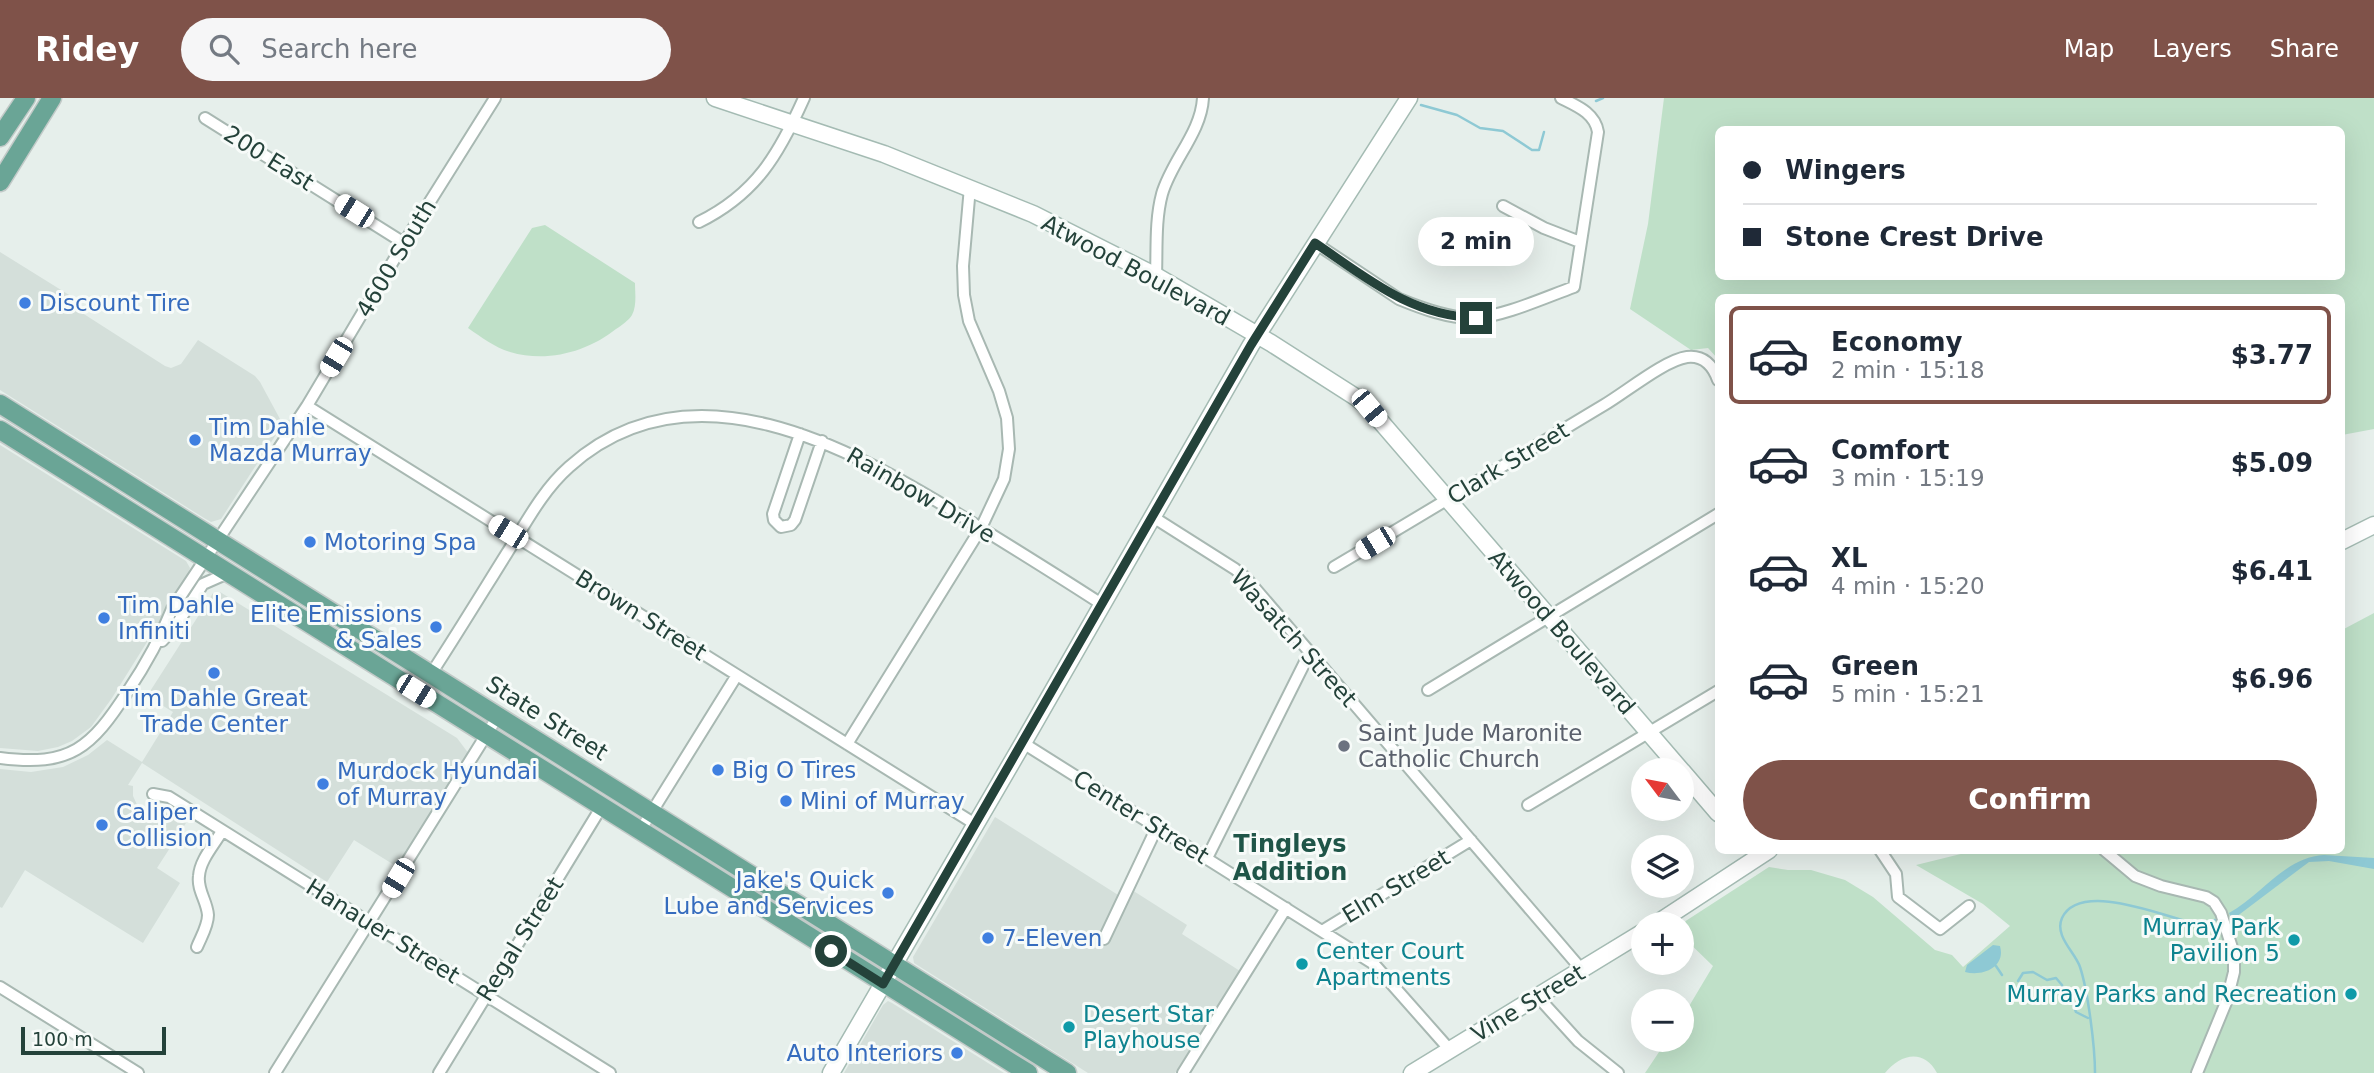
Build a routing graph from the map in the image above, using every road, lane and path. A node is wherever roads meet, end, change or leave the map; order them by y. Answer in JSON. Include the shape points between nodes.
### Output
{"nodes":[{"id":1,"x":26,"y":98,"type":"edge"},
{"id":2,"x":52,"y":98,"type":"edge"},
{"id":3,"x":495,"y":98,"type":"edge"},
{"id":4,"x":715,"y":98,"type":"edge"},
{"id":5,"x":804,"y":98,"type":"edge"},
{"id":6,"x":1203,"y":98,"type":"edge"},
{"id":7,"x":1409,"y":98,"type":"edge"},
{"id":8,"x":1561,"y":98,"type":"edge"},
{"id":9,"x":205,"y":118,"type":"dead end"},
{"id":10,"x":792,"y":124,"type":"junction"},
{"id":11,"x":0,"y":137,"type":"edge"},
{"id":12,"x":0,"y":182,"type":"edge"},
{"id":13,"x":970,"y":187,"type":"junction"},
{"id":14,"x":1503,"y":206,"type":"dead end"},
{"id":15,"x":699,"y":222,"type":"dead end"},
{"id":16,"x":1580,"y":242,"type":"junction"},
{"id":17,"x":404,"y":243,"type":"junction"},
{"id":18,"x":1315,"y":243,"type":"junction"},
{"id":19,"x":1156,"y":276,"type":"junction"},
{"id":20,"x":1257,"y":335,"type":"junction"},
{"id":21,"x":1715,"y":373,"type":"edge"},
{"id":22,"x":0,"y":404,"type":"edge"},
{"id":23,"x":307,"y":406,"type":"junction"},
{"id":24,"x":0,"y":430,"type":"edge"},
{"id":25,"x":800,"y":434,"type":"junction"},
{"id":26,"x":822,"y":441,"type":"junction"},
{"id":27,"x":1447,"y":500,"type":"junction"},
{"id":28,"x":1715,"y":516,"type":"edge"},
{"id":29,"x":1153,"y":517,"type":"junction"},
{"id":30,"x":2374,"y":525,"type":"edge"},
{"id":31,"x":981,"y":528,"type":"junction"},
{"id":32,"x":517,"y":538,"type":"junction"},
{"id":33,"x":2345,"y":540,"type":"edge"},
{"id":34,"x":218,"y":541,"type":"junction"},
{"id":35,"x":206,"y":559,"type":"junction"},
{"id":36,"x":1334,"y":567,"type":"dead end"},
{"id":37,"x":228,"y":573,"type":"junction"},
{"id":38,"x":1103,"y":605,"type":"junction"},
{"id":39,"x":1550,"y":616,"type":"junction"},
{"id":40,"x":157,"y":645,"type":"junction"},
{"id":41,"x":1310,"y":652,"type":"junction"},
{"id":42,"x":431,"y":674,"type":"junction"},
{"id":43,"x":737,"y":675,"type":"junction"},
{"id":44,"x":1428,"y":690,"type":"dead end"},
{"id":45,"x":1715,"y":693,"type":"edge"},
{"id":46,"x":498,"y":716,"type":"junction"},
{"id":47,"x":1650,"y":732,"type":"junction"},
{"id":48,"x":487,"y":735,"type":"junction"},
{"id":49,"x":1023,"y":743,"type":"junction"},
{"id":50,"x":847,"y":744,"type":"junction"},
{"id":51,"x":0,"y":758,"type":"edge"},
{"id":52,"x":1671,"y":758,"type":"edge"},
{"id":53,"x":1694,"y":785,"type":"edge"},
{"id":54,"x":153,"y":794,"type":"dead end"},
{"id":55,"x":1528,"y":805,"type":"dead end"},
{"id":56,"x":602,"y":806,"type":"junction"},
{"id":57,"x":1715,"y":810,"type":"edge"},
{"id":58,"x":651,"y":812,"type":"junction"},
{"id":59,"x":975,"y":824,"type":"junction"},
{"id":60,"x":1157,"y":827,"type":"junction"},
{"id":61,"x":222,"y":831,"type":"junction"},
{"id":62,"x":640,"y":831,"type":"junction"},
{"id":63,"x":1471,"y":840,"type":"junction"},
{"id":64,"x":1757,"y":854,"type":"edge"},
{"id":65,"x":1883,"y":854,"type":"edge"},
{"id":66,"x":2109,"y":854,"type":"edge"},
{"id":67,"x":1207,"y":858,"type":"junction"},
{"id":68,"x":1969,"y":906,"type":"dead end"},
{"id":69,"x":1286,"y":908,"type":"junction"},
{"id":70,"x":1673,"y":912,"type":"edge"},
{"id":71,"x":369,"y":923,"type":"junction"},
{"id":72,"x":1322,"y":931,"type":"junction"},
{"id":73,"x":1104,"y":939,"type":"dead end"},
{"id":74,"x":1631,"y":940,"type":"edge"},
{"id":75,"x":197,"y":947,"type":"dead end"},
{"id":76,"x":895,"y":965,"type":"junction"},
{"id":77,"x":1583,"y":970,"type":"junction"},
{"id":78,"x":883,"y":984,"type":"junction"},
{"id":79,"x":0,"y":987,"type":"edge"},
{"id":80,"x":486,"y":995,"type":"junction"},
{"id":81,"x":1538,"y":997,"type":"junction"},
{"id":82,"x":1450,"y":1051,"type":"junction"},
{"id":83,"x":138,"y":1073,"type":"edge"},
{"id":84,"x":275,"y":1073,"type":"edge"},
{"id":85,"x":439,"y":1073,"type":"edge"},
{"id":86,"x":610,"y":1073,"type":"edge"},
{"id":87,"x":831,"y":1073,"type":"edge"},
{"id":88,"x":1028,"y":1073,"type":"edge"},
{"id":89,"x":1067,"y":1073,"type":"edge"},
{"id":90,"x":1183,"y":1073,"type":"edge"},
{"id":91,"x":1412,"y":1073,"type":"edge"},
{"id":92,"x":1618,"y":1073,"type":"edge"},
{"id":93,"x":2197,"y":1073,"type":"edge"}],
"edges":[{"from":1,"to":11,"type":"main road"},
{"from":2,"to":12,"type":"main road"},
{"from":3,"to":17,"type":"street","name":"4600 South"},
{"from":4,"to":10,"type":"street","name":"Atwood Boulevard"},
{"from":5,"to":10,"type":"street"},
{"from":6,"to":19,"type":"street","via":[[1196,127],[1163,193],[1157,216]]},
{"from":7,"to":18,"type":"street"},
{"from":8,"to":16,"type":"street","via":[[1591,115],[1597,124]]},
{"from":9,"to":17,"type":"street","name":"200 East"},
{"from":10,"to":13,"type":"street","name":"Atwood Boulevard"},
{"from":10,"to":15,"type":"street","via":[[749,189]]},
{"from":13,"to":19,"type":"street","name":"Atwood Boulevard"},
{"from":13,"to":31,"type":"street","via":[[964,295],[974,334],[1003,404],[1009,434],[1004,479]]},
{"from":14,"to":16,"type":"street"},
{"from":16,"to":18,"type":"street","via":[[1574,287],[1500,313],[1468,318],[1399,299]]},
{"from":17,"to":23,"type":"street","name":"4600 South"},
{"from":18,"to":20,"type":"street"},
{"from":19,"to":20,"type":"street","name":"Atwood Boulevard"},
{"from":20,"to":27,"type":"street","name":"Atwood Boulevard","via":[[1369,408]]},
{"from":20,"to":29,"type":"street"},
{"from":21,"to":27,"type":"street","name":"Clark Street","via":[[1703,359],[1672,361]]},
{"from":22,"to":34,"type":"main road","name":"State Street"},
{"from":23,"to":32,"type":"street","name":"Brown Street"},
{"from":23,"to":34,"type":"street","name":"4600 South"},
{"from":24,"to":35,"type":"main road","name":"State Street"},
{"from":25,"to":26,"type":"street","name":"Rainbow Drive"},
{"from":25,"to":26,"type":"street","via":[[773,514],[781,527],[795,520]]},
{"from":25,"to":32,"type":"street","name":"Rainbow Drive","via":[[715,416],[666,419],[634,428],[605,441],[569,467],[543,496]]},
{"from":26,"to":31,"type":"street","name":"Rainbow Drive","via":[[888,472]]},
{"from":27,"to":36,"type":"street","name":"Clark Street"},
{"from":27,"to":39,"type":"street","name":"Atwood Boulevard"},
{"from":28,"to":39,"type":"street"},
{"from":29,"to":38,"type":"street"},
{"from":29,"to":41,"type":"street","name":"Wasatch Street","via":[[1239,572]]},
{"from":30,"to":33,"type":"street"},
{"from":31,"to":38,"type":"street","name":"Rainbow Drive"},
{"from":31,"to":50,"type":"street"},
{"from":32,"to":42,"type":"street","name":"Rainbow Drive"},
{"from":32,"to":43,"type":"street","name":"Brown Street"},
{"from":34,"to":35,"type":"street","name":"4600 South"},
{"from":34,"to":42,"type":"main road","name":"State Street"},
{"from":35,"to":37,"type":"main road","name":"State Street"},
{"from":35,"to":40,"type":"street","name":"4600 South","via":[[172,609]]},
{"from":37,"to":40,"type":"street","via":[[203,584]]},
{"from":37,"to":48,"type":"main road","name":"State Street"},
{"from":38,"to":49,"type":"street"},
{"from":39,"to":44,"type":"street"},
{"from":39,"to":47,"type":"street","name":"Atwood Boulevard"},
{"from":40,"to":51,"type":"street","via":[[105,726],[88,744],[42,761]]},
{"from":41,"to":63,"type":"street","name":"Wasatch Street"},
{"from":41,"to":67,"type":"street"},
{"from":42,"to":46,"type":"main road","name":"State Street"},
{"from":43,"to":50,"type":"street","name":"Brown Street"},
{"from":43,"to":58,"type":"street"},
{"from":45,"to":47,"type":"street"},
{"from":46,"to":48,"type":"street"},
{"from":46,"to":58,"type":"main road","name":"State Street"},
{"from":47,"to":52,"type":"street","name":"Atwood Boulevard"},
{"from":47,"to":55,"type":"street"},
{"from":48,"to":56,"type":"main road","name":"State Street"},
{"from":48,"to":71,"type":"street"},
{"from":49,"to":59,"type":"street"},
{"from":49,"to":60,"type":"street","name":"Center Street"},
{"from":50,"to":59,"type":"street","name":"Brown Street"},
{"from":53,"to":57,"type":"street","name":"Atwood Boulevard"},
{"from":54,"to":61,"type":"street","name":"Hanauer Street","via":[[169,797]]},
{"from":56,"to":62,"type":"main road","name":"State Street"},
{"from":56,"to":80,"type":"street","name":"Regal Street"},
{"from":58,"to":62,"type":"street"},
{"from":58,"to":76,"type":"main road","name":"State Street"},
{"from":59,"to":76,"type":"street"},
{"from":60,"to":67,"type":"street","name":"Center Street"},
{"from":60,"to":73,"type":"street"},
{"from":61,"to":71,"type":"street","name":"Hanauer Street"},
{"from":61,"to":75,"type":"street","via":[[199,874],[208,915]]},
{"from":62,"to":78,"type":"main road","name":"State Street"},
{"from":63,"to":72,"type":"street","name":"Elm Street"},
{"from":63,"to":77,"type":"street","name":"Wasatch Street"},
{"from":64,"to":70,"type":"street"},
{"from":65,"to":68,"type":"street","via":[[1896,874],[1898,898],[1940,929]]},
{"from":66,"to":93,"type":"street","via":[[2136,876],[2206,897],[2223,919],[2234,954],[2234,972]]},
{"from":67,"to":69,"type":"street","name":"Center Street"},
{"from":69,"to":72,"type":"street","name":"Center Street"},
{"from":69,"to":90,"type":"street"},
{"from":71,"to":80,"type":"street","name":"Hanauer Street"},
{"from":71,"to":84,"type":"street"},
{"from":72,"to":82,"type":"street","name":"Center Street","via":[[1377,965]]},
{"from":74,"to":77,"type":"street","name":"Vine Street"},
{"from":76,"to":78,"type":"street"},
{"from":76,"to":89,"type":"main road","name":"State Street"},
{"from":77,"to":81,"type":"street","name":"Vine Street"},
{"from":78,"to":87,"type":"street"},
{"from":78,"to":88,"type":"main road","name":"State Street"},
{"from":79,"to":83,"type":"street"},
{"from":80,"to":85,"type":"street","name":"Regal Street"},
{"from":80,"to":86,"type":"street","name":"Hanauer Street"},
{"from":81,"to":82,"type":"street","name":"Vine Street"},
{"from":81,"to":92,"type":"street","via":[[1578,1041]]},
{"from":82,"to":91,"type":"street","name":"Vine Street"}]}
